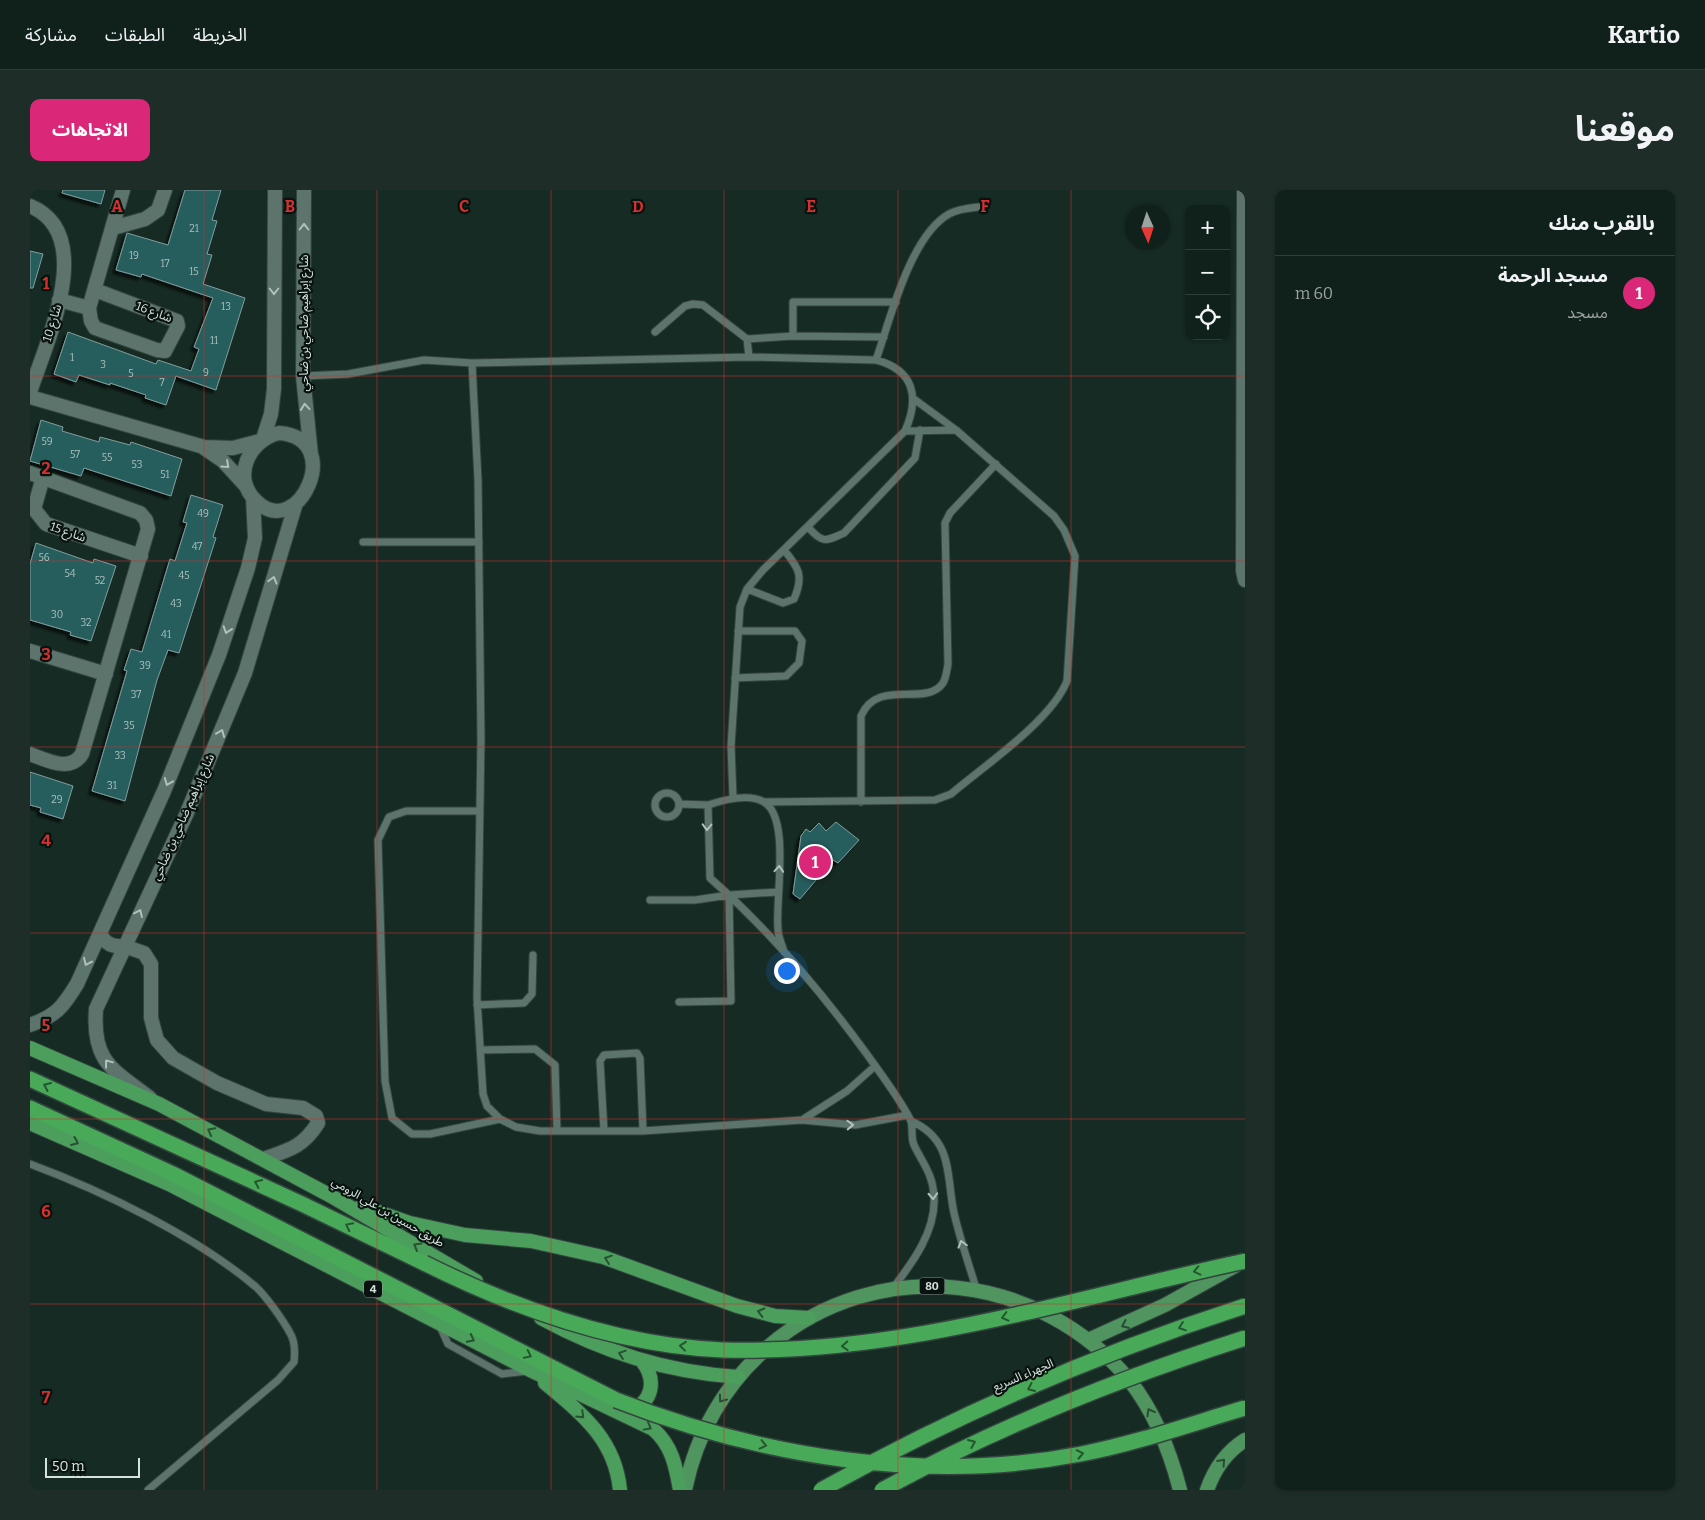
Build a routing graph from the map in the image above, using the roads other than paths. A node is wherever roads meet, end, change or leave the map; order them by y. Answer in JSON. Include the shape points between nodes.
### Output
{"nodes":[{"id":1,"x":123,"y":190,"type":"edge"},
{"id":2,"x":165,"y":190,"type":"edge"},
{"id":3,"x":275,"y":190,"type":"edge"},
{"id":4,"x":304,"y":190,"type":"edge"},
{"id":5,"x":1244,"y":190,"type":"edge"},
{"id":6,"x":30,"y":206,"type":"edge"},
{"id":7,"x":979,"y":207,"type":"dead end"},
{"id":8,"x":113,"y":228,"type":"junction"},
{"id":9,"x":96,"y":290,"type":"junction"},
{"id":10,"x":59,"y":300,"type":"junction"},
{"id":11,"x":896,"y":302,"type":"junction"},
{"id":12,"x":89,"y":308,"type":"junction"},
{"id":13,"x":655,"y":332,"type":"dead end"},
{"id":14,"x":793,"y":336,"type":"junction"},
{"id":15,"x":884,"y":337,"type":"junction"},
{"id":16,"x":748,"y":339,"type":"junction"},
{"id":17,"x":749,"y":357,"type":"junction"},
{"id":18,"x":876,"y":360,"type":"junction"},
{"id":19,"x":472,"y":363,"type":"junction"},
{"id":20,"x":303,"y":376,"type":"junction"},
{"id":21,"x":30,"y":392,"type":"edge"},
{"id":22,"x":30,"y":397,"type":"edge"},
{"id":23,"x":914,"y":399,"type":"junction"},
{"id":24,"x":920,"y":430,"type":"junction"},
{"id":25,"x":956,"y":430,"type":"junction"},
{"id":26,"x":905,"y":431,"type":"junction"},
{"id":27,"x":262,"y":440,"type":"junction"},
{"id":28,"x":204,"y":447,"type":"junction"},
{"id":29,"x":310,"y":455,"type":"junction"},
{"id":30,"x":996,"y":464,"type":"junction"},
{"id":31,"x":36,"y":475,"type":"edge"},
{"id":32,"x":250,"y":492,"type":"junction"},
{"id":33,"x":296,"y":503,"type":"junction"},
{"id":34,"x":808,"y":527,"type":"junction"},
{"id":35,"x":363,"y":542,"type":"dead end"},
{"id":36,"x":479,"y":542,"type":"junction"},
{"id":37,"x":784,"y":550,"type":"junction"},
{"id":38,"x":141,"y":556,"type":"junction"},
{"id":39,"x":1245,"y":580,"type":"edge"},
{"id":40,"x":747,"y":590,"type":"junction"},
{"id":41,"x":738,"y":631,"type":"junction"},
{"id":42,"x":30,"y":651,"type":"edge"},
{"id":43,"x":106,"y":674,"type":"junction"},
{"id":44,"x":735,"y":678,"type":"junction"},
{"id":45,"x":30,"y":754,"type":"edge"},
{"id":46,"x":733,"y":797,"type":"junction"},
{"id":47,"x":764,"y":802,"type":"junction"},
{"id":48,"x":861,"y":802,"type":"junction"},
{"id":49,"x":680,"y":804,"type":"dead end"},
{"id":50,"x":708,"y":804,"type":"junction"},
{"id":51,"x":479,"y":810,"type":"junction"},
{"id":52,"x":778,"y":892,"type":"junction"},
{"id":53,"x":729,"y":894,"type":"junction"},
{"id":54,"x":650,"y":900,"type":"dead end"},
{"id":55,"x":100,"y":934,"type":"junction"},
{"id":56,"x":124,"y":946,"type":"junction"},
{"id":57,"x":784,"y":952,"type":"junction"},
{"id":58,"x":532,"y":955,"type":"dead end"},
{"id":59,"x":679,"y":1002,"type":"dead end"},
{"id":60,"x":477,"y":1005,"type":"junction"},
{"id":61,"x":30,"y":1025,"type":"edge"},
{"id":62,"x":30,"y":1048,"type":"edge"},
{"id":63,"x":480,"y":1050,"type":"junction"},
{"id":64,"x":876,"y":1066,"type":"junction"},
{"id":65,"x":30,"y":1079,"type":"edge"},
{"id":66,"x":159,"y":1104,"type":"junction"},
{"id":67,"x":30,"y":1108,"type":"edge"},
{"id":68,"x":910,"y":1118,"type":"junction"},
{"id":69,"x":500,"y":1119,"type":"junction"},
{"id":70,"x":802,"y":1120,"type":"junction"},
{"id":71,"x":30,"y":1123,"type":"edge"},
{"id":72,"x":557,"y":1131,"type":"junction"},
{"id":73,"x":604,"y":1131,"type":"junction"},
{"id":74,"x":643,"y":1131,"type":"junction"},
{"id":75,"x":263,"y":1159,"type":"junction"},
{"id":76,"x":30,"y":1164,"type":"edge"},
{"id":77,"x":331,"y":1196,"type":"junction"},
{"id":78,"x":1245,"y":1261,"type":"edge"},
{"id":79,"x":892,"y":1290,"type":"junction"},
{"id":80,"x":977,"y":1291,"type":"junction"},
{"id":81,"x":1245,"y":1306,"type":"edge"},
{"id":82,"x":809,"y":1318,"type":"junction"},
{"id":83,"x":1245,"y":1338,"type":"edge"},
{"id":84,"x":1088,"y":1340,"type":"junction"},
{"id":85,"x":642,"y":1361,"type":"junction"},
{"id":86,"x":532,"y":1371,"type":"junction"},
{"id":87,"x":738,"y":1377,"type":"junction"},
{"id":88,"x":616,"y":1406,"type":"junction"},
{"id":89,"x":1245,"y":1408,"type":"edge"},
{"id":90,"x":1245,"y":1440,"type":"edge"},
{"id":91,"x":148,"y":1490,"type":"edge"},
{"id":92,"x":620,"y":1490,"type":"edge"},
{"id":93,"x":680,"y":1490,"type":"edge"},
{"id":94,"x":684,"y":1490,"type":"edge"},
{"id":95,"x":822,"y":1490,"type":"edge"},
{"id":96,"x":882,"y":1490,"type":"edge"},
{"id":97,"x":1180,"y":1490,"type":"edge"},
{"id":98,"x":1207,"y":1490,"type":"edge"}],
"edges":[{"from":1,"to":8,"type":"street"},
{"from":2,"to":8,"type":"street","via":[[158,210],[146,219]]},
{"from":3,"to":27,"type":"street","one_way":true,"via":[[274,389],[271,414]]},
{"from":20,"to":4,"type":"street","name":"شارع إبراهيم ضاحي بن ضاحي","one_way":true},
{"from":5,"to":39,"type":"street"},
{"from":6,"to":10,"type":"street","name":"شارع 10","via":[[55,224],[63,242],[65,258]]},
{"from":7,"to":11,"type":"lane","via":[[949,214],[931,230],[911,260]]},
{"from":8,"to":9,"type":"street"},
{"from":9,"to":12,"type":"street"},
{"from":9,"to":12,"type":"street","name":"شارع 16","via":[[177,321],[178,326],[165,351],[157,350],[95,328]]},
{"from":10,"to":12,"type":"street"},
{"from":10,"to":21,"type":"street","name":"شارع 10"},
{"from":11,"to":14,"type":"lane","via":[[792,302]]},
{"from":11,"to":15,"type":"lane"},
{"from":13,"to":16,"type":"lane","via":[[685,306],[694,304],[703,305]]},
{"from":14,"to":15,"type":"lane"},
{"from":14,"to":16,"type":"lane"},
{"from":15,"to":18,"type":"lane"},
{"from":16,"to":17,"type":"lane"},
{"from":17,"to":18,"type":"lane"},
{"from":17,"to":19,"type":"lane"},
{"from":18,"to":23,"type":"lane","via":[[892,364],[902,372]]},
{"from":19,"to":20,"type":"lane","via":[[424,360],[348,374]]},
{"from":19,"to":36,"type":"lane"},
{"from":29,"to":20,"type":"street","name":"شارع إبراهيم ضاحي بن ضاحي","one_way":true},
{"from":22,"to":28,"type":"street"},
{"from":23,"to":25,"type":"lane"},
{"from":23,"to":26,"type":"lane"},
{"from":24,"to":25,"type":"lane"},
{"from":24,"to":26,"type":"lane"},
{"from":24,"to":34,"type":"lane","via":[[915,458],[844,533],[829,540],[818,538]]},
{"from":25,"to":30,"type":"lane"},
{"from":26,"to":34,"type":"lane"},
{"from":27,"to":28,"type":"street","via":[[234,448]]},
{"from":27,"to":29,"type":"street","via":[[279,433],[293,435]]},
{"from":27,"to":32,"type":"street","via":[[250,452],[245,465]]},
{"from":28,"to":32,"type":"street","one_way":true,"via":[[223,461]]},
{"from":29,"to":33,"type":"street","via":[[312,482]]},
{"from":30,"to":48,"type":"lane","via":[[950,512],[944,523],[948,664],[944,682],[930,692],[880,697],[864,709],[861,716]]},
{"from":30,"to":48,"type":"lane","via":[[1054,516],[1072,546],[1075,568],[1067,681],[1062,694],[1038,721],[950,794],[919,802]]},
{"from":31,"to":38,"type":"street","name":"شارع 15","via":[[34,509],[46,524]]},
{"from":31,"to":38,"type":"street","name":"شارع 15","via":[[140,513],[148,529]]},
{"from":32,"to":33,"type":"street","via":[[263,508],[270,510]]},
{"from":32,"to":55,"type":"street","one_way":true,"via":[[255,538],[219,655],[164,791]]},
{"from":56,"to":33,"type":"street","name":"شارع إبراهيم ضاحي بن ضاحي","one_way":true,"via":[[186,815],[245,673]]},
{"from":34,"to":37,"type":"lane"},
{"from":35,"to":36,"type":"lane"},
{"from":36,"to":51,"type":"lane"},
{"from":37,"to":40,"type":"lane"},
{"from":37,"to":40,"type":"lane","via":[[797,566],[801,584],[794,600],[783,603]]},
{"from":38,"to":43,"type":"street","name":"شارع 15"},
{"from":40,"to":41,"type":"lane","via":[[740,607]]},
{"from":41,"to":44,"type":"lane"},
{"from":41,"to":44,"type":"lane","via":[[794,631],[802,641],[799,663],[786,676]]},
{"from":42,"to":43,"type":"street"},
{"from":43,"to":45,"type":"street","name":"شارع 15","via":[[86,746],[79,759],[62,765]]},
{"from":44,"to":46,"type":"lane","via":[[731,746]]},
{"from":46,"to":47,"type":"lane"},
{"from":46,"to":50,"type":"lane"},
{"from":47,"to":48,"type":"lane"},
{"from":52,"to":47,"type":"lane","one_way":true,"via":[[780,853],[776,814]]},
{"from":49,"to":50,"type":"lane"},
{"from":50,"to":53,"type":"lane","one_way":true,"via":[[710,878]]},
{"from":51,"to":60,"type":"lane"},
{"from":51,"to":69,"type":"lane","via":[[406,811],[389,817],[378,840],[385,1081],[392,1118],[412,1134],[430,1134]]},
{"from":52,"to":53,"type":"lane"},
{"from":52,"to":57,"type":"lane","via":[[778,931]]},
{"from":53,"to":54,"type":"lane","via":[[695,900]]},
{"from":53,"to":57,"type":"lane"},
{"from":53,"to":59,"type":"lane","via":[[731,1001]]},
{"from":55,"to":56,"type":"street","via":[[114,947]]},
{"from":55,"to":61,"type":"street","one_way":true,"via":[[65,1003],[51,1017]]},
{"from":66,"to":56,"type":"street","name":"شارع إبراهيم ضاحي بن ضاحي","one_way":true,"via":[[109,1067],[99,1050],[96,1009]]},
{"from":56,"to":75,"type":"street","via":[[144,953],[151,964],[150,1018],[157,1040],[173,1058],[217,1083],[266,1104],[303,1108],[316,1116],[318,1122],[309,1137],[294,1149]]},
{"from":57,"to":64,"type":"lane","via":[[832,1007]]},
{"from":58,"to":60,"type":"lane","via":[[532,994],[524,1003]]},
{"from":60,"to":63,"type":"lane"},
{"from":62,"to":66,"type":"highway","name":"طريق حسين بن علي الرومي"},
{"from":63,"to":69,"type":"lane","via":[[483,1094],[487,1106]]},
{"from":63,"to":72,"type":"lane","via":[[535,1049],[555,1064]]},
{"from":64,"to":68,"type":"lane"},
{"from":64,"to":70,"type":"lane"},
{"from":78,"to":65,"type":"highway","one_way":true,"bridge":true,"via":[[981,1323],[855,1345],[722,1350],[666,1344],[580,1325],[510,1302]]},
{"from":75,"to":66,"type":"highway","name":"طريق حسين بن علي الرومي","one_way":true},
{"from":67,"to":88,"type":"highway","one_way":true,"via":[[173,1174]]},
{"from":70,"to":68,"type":"lane","one_way":true,"via":[[855,1125]]},
{"from":68,"to":79,"type":"lane","one_way":true,"via":[[914,1144],[927,1165],[932,1181],[933,1215],[920,1247]]},
{"from":80,"to":68,"type":"lane","one_way":true,"via":[[954,1212],[944,1154],[932,1135]]},
{"from":69,"to":72,"type":"lane","via":[[516,1127]]},
{"from":70,"to":74,"type":"lane"},
{"from":71,"to":86,"type":"highway","number":"4","one_way":true,"via":[[169,1184]]},
{"from":72,"to":73,"type":"lane"},
{"from":73,"to":74,"type":"lane"},
{"from":73,"to":74,"type":"lane","via":[[600,1061],[604,1055],[619,1053],[637,1054],[640,1058]]},
{"from":75,"to":77,"type":"highway","name":"طريق حسين بن علي الرومي"},
{"from":76,"to":91,"type":"lane","via":[[66,1177],[209,1251],[258,1289],[291,1334],[294,1362],[278,1380]]},
{"from":82,"to":77,"type":"highway","one_way":true,"via":[[775,1316],[737,1306],[603,1257],[531,1242],[410,1224]]},
{"from":85,"to":77,"type":"highway","name":"طريق حسين بن علي الرومي","one_way":true,"via":[[557,1327]]},
{"from":78,"to":84,"type":"main road","one_way":true,"via":[[1165,1305]]},
{"from":79,"to":80,"type":"main road","number":"80","via":[[935,1286]]},
{"from":79,"to":82,"type":"main road","number":"80","via":[[849,1300]]},
{"from":80,"to":84,"type":"main road","number":"80","via":[[1011,1299],[1046,1313]]},
{"from":81,"to":95,"type":"highway","name":"الجهراء السريع","one_way":true,"bridge":true,"via":[[1043,1383],[892,1452]]},
{"from":82,"to":87,"type":"main road","number":"80","via":[[780,1337]]},
{"from":96,"to":83,"type":"highway","one_way":true,"bridge":true,"via":[[962,1448],[1052,1409]]},
{"from":97,"to":84,"type":"main road","number":"80","one_way":true,"via":[[1172,1461],[1148,1407],[1131,1382]]},
{"from":85,"to":87,"type":"highway","name":"طريق حسين بن علي الرومي","via":[[685,1372]]},
{"from":85,"to":88,"type":"highway","via":[[652,1380],[646,1401],[627,1412]]},
{"from":86,"to":88,"type":"highway","number":"4"},
{"from":86,"to":92,"type":"highway","one_way":true,"via":[[602,1437],[613,1459]]},
{"from":87,"to":94,"type":"main road","number":"80","one_way":true,"via":[[705,1428]]},
{"from":88,"to":89,"type":"highway","one_way":true,"bridge":true,"via":[[767,1446],[854,1460],[937,1466],[1032,1461],[1081,1454]]},
{"from":88,"to":93,"type":"highway","number":"4","one_way":true,"via":[[653,1429],[665,1441],[676,1468]]},
{"from":98,"to":90,"type":"main road","one_way":true,"via":[[1214,1470]]}]}
